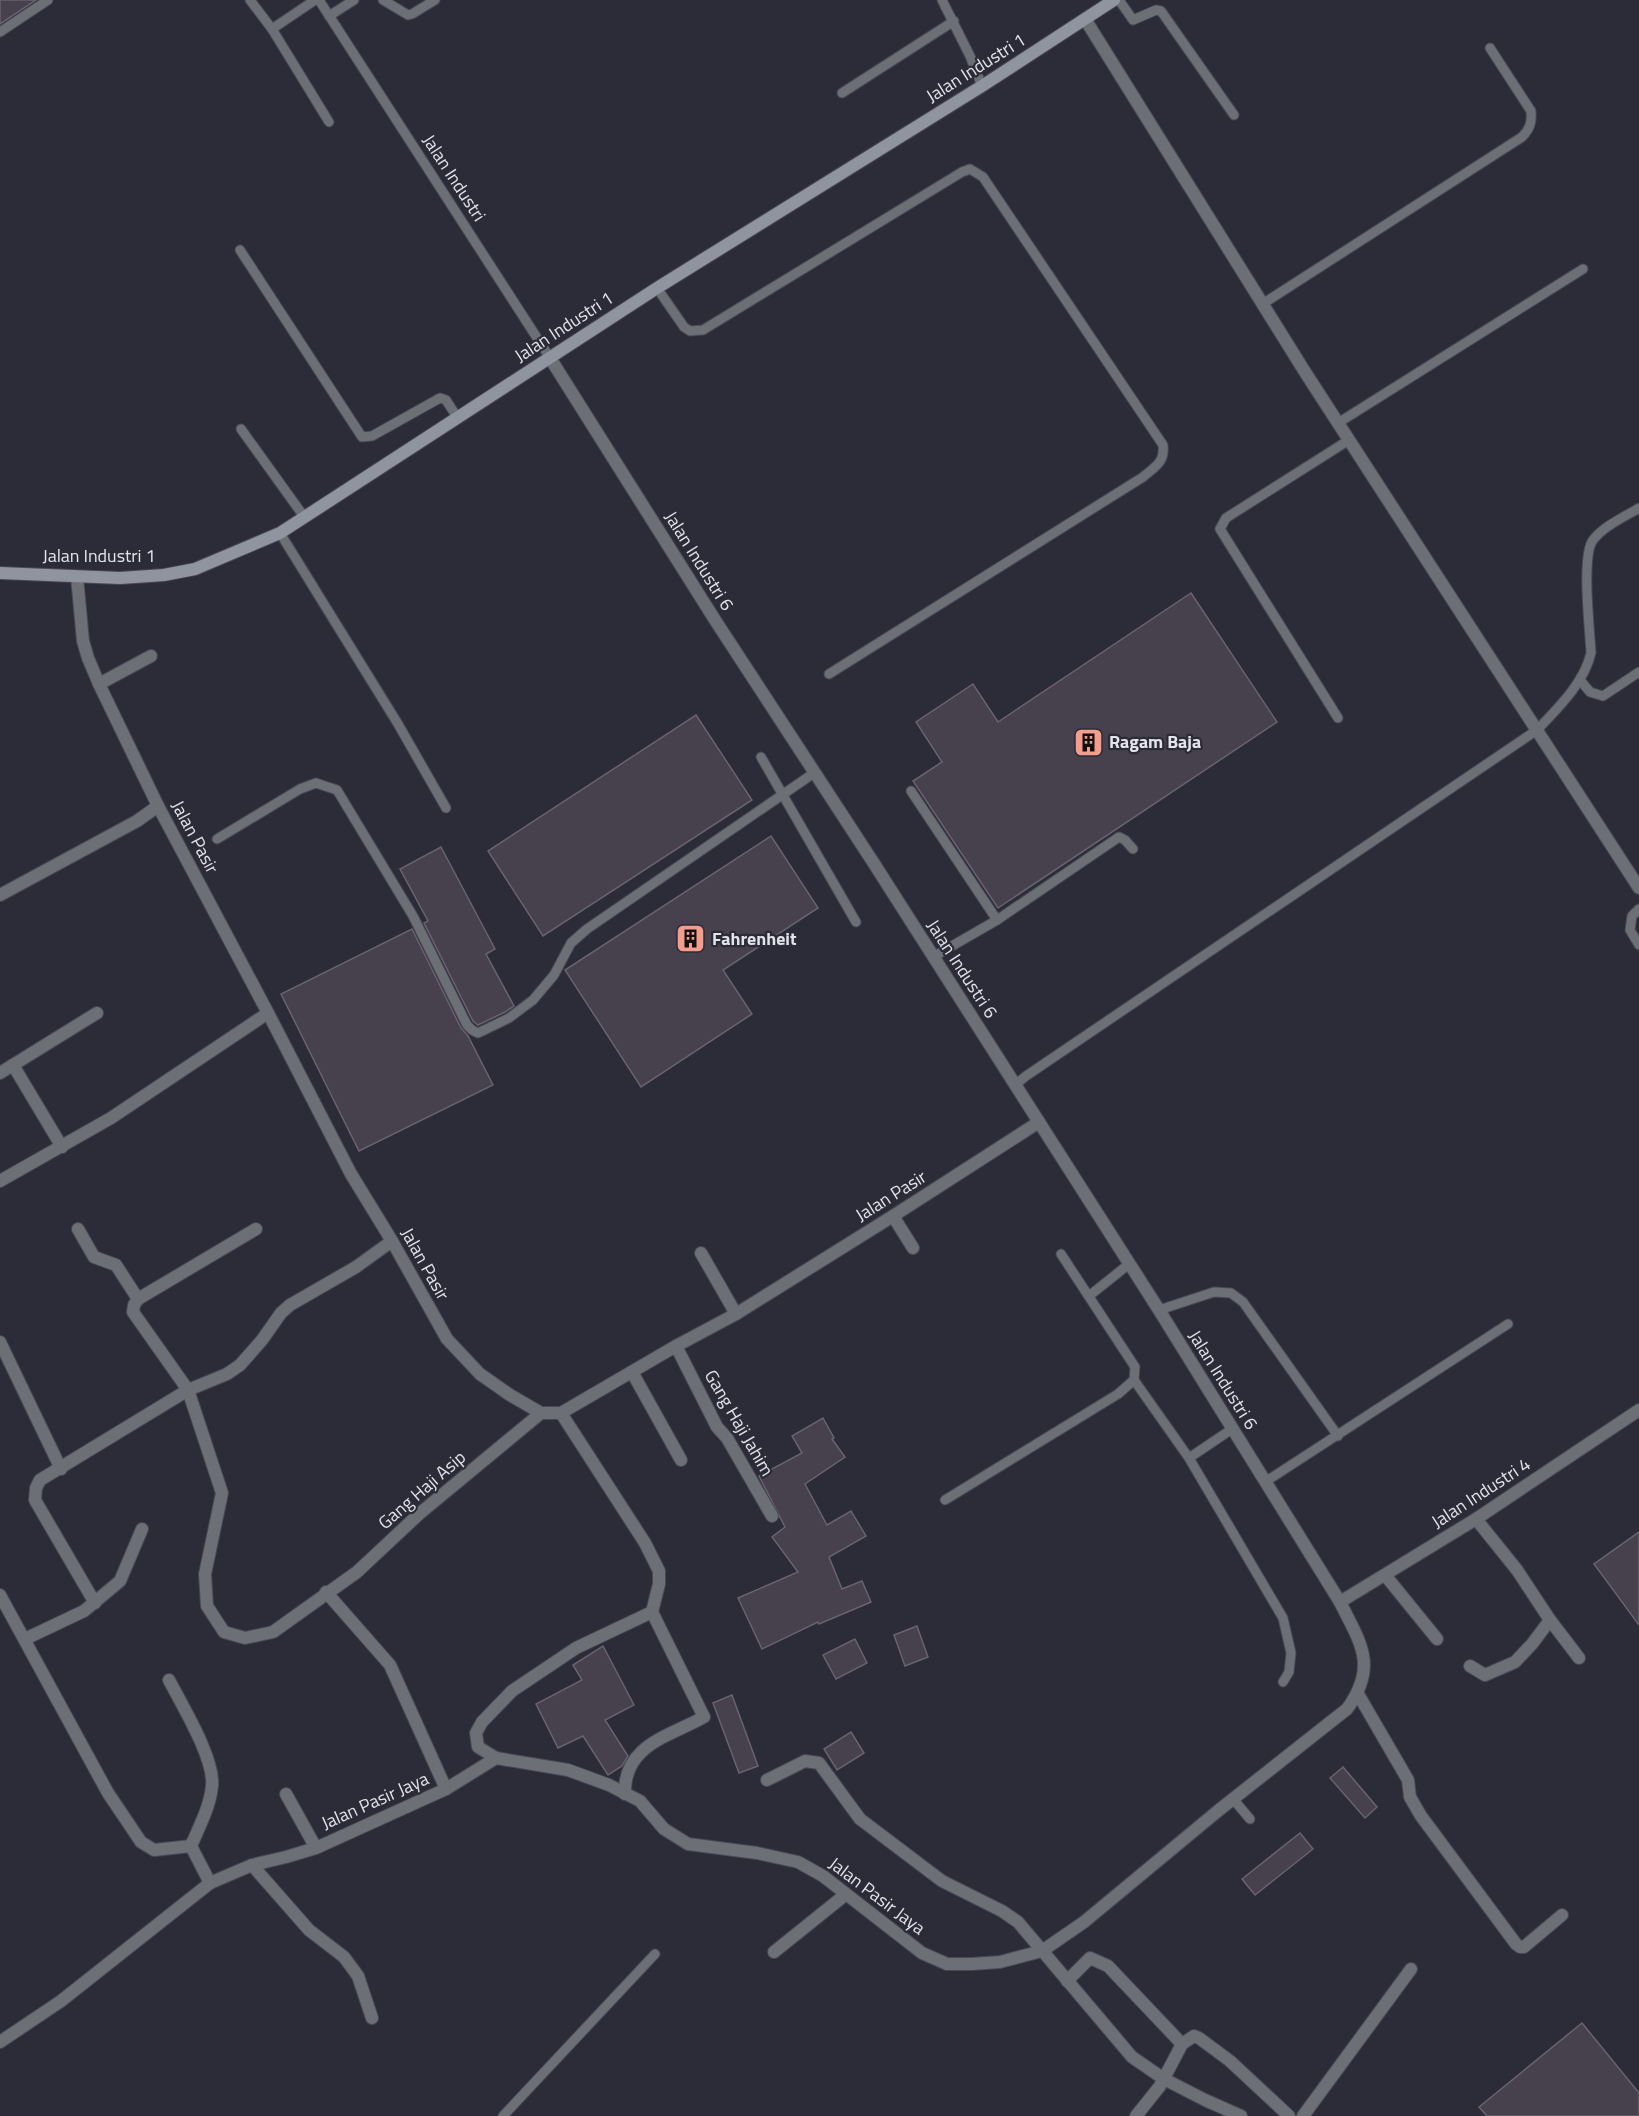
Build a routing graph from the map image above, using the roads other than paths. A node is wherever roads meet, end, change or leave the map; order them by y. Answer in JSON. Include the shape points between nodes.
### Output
{"nodes":[{"id":1,"x":48,"y":0,"type":"edge"},
{"id":2,"x":250,"y":0,"type":"edge"},
{"id":3,"x":317,"y":0,"type":"edge"},
{"id":4,"x":354,"y":0,"type":"edge"},
{"id":5,"x":383,"y":0,"type":"edge"},
{"id":6,"x":435,"y":0,"type":"edge"},
{"id":7,"x":942,"y":0,"type":"edge"},
{"id":8,"x":1114,"y":0,"type":"edge"},
{"id":9,"x":1119,"y":0,"type":"edge"},
{"id":10,"x":329,"y":16,"type":"junction"},
{"id":11,"x":1085,"y":19,"type":"junction"},
{"id":12,"x":954,"y":21,"type":"junction"},
{"id":13,"x":272,"y":29,"type":"junction"},
{"id":14,"x":0,"y":32,"type":"edge"},
{"id":15,"x":1490,"y":48,"type":"dead end"},
{"id":16,"x":982,"y":86,"type":"junction"},
{"id":17,"x":842,"y":93,"type":"dead end"},
{"id":18,"x":1234,"y":115,"type":"dead end"},
{"id":19,"x":329,"y":122,"type":"dead end"},
{"id":20,"x":240,"y":250,"type":"dead end"},
{"id":21,"x":1583,"y":269,"type":"dead end"},
{"id":22,"x":657,"y":288,"type":"junction"},
{"id":23,"x":1264,"y":303,"type":"junction"},
{"id":24,"x":550,"y":358,"type":"junction"},
{"id":25,"x":457,"y":417,"type":"junction"},
{"id":26,"x":1338,"y":423,"type":"junction"},
{"id":27,"x":241,"y":429,"type":"dead end"},
{"id":28,"x":1349,"y":440,"type":"junction"},
{"id":29,"x":1639,"y":508,"type":"edge"},
{"id":30,"x":304,"y":518,"type":"junction"},
{"id":31,"x":280,"y":533,"type":"junction"},
{"id":32,"x":0,"y":573,"type":"edge"},
{"id":33,"x":77,"y":577,"type":"junction"},
{"id":34,"x":151,"y":656,"type":"dead end"},
{"id":35,"x":1639,"y":672,"type":"edge"},
{"id":36,"x":829,"y":674,"type":"dead end"},
{"id":37,"x":1580,"y":680,"type":"junction"},
{"id":38,"x":99,"y":684,"type":"junction"},
{"id":39,"x":1338,"y":718,"type":"dead end"},
{"id":40,"x":1537,"y":730,"type":"junction"},
{"id":41,"x":761,"y":757,"type":"dead end"},
{"id":42,"x":814,"y":773,"type":"junction"},
{"id":43,"x":910,"y":791,"type":"dead end"},
{"id":44,"x":782,"y":795,"type":"junction"},
{"id":45,"x":158,"y":806,"type":"junction"},
{"id":46,"x":446,"y":808,"type":"dead end"},
{"id":47,"x":217,"y":839,"type":"dead end"},
{"id":48,"x":1133,"y":849,"type":"dead end"},
{"id":49,"x":1639,"y":888,"type":"edge"},
{"id":50,"x":0,"y":895,"type":"edge"},
{"id":51,"x":1639,"y":909,"type":"edge"},
{"id":52,"x":997,"y":920,"type":"junction"},
{"id":53,"x":856,"y":922,"type":"dead end"},
{"id":54,"x":1639,"y":945,"type":"edge"},
{"id":55,"x":933,"y":957,"type":"junction"},
{"id":56,"x":268,"y":1012,"type":"junction"},
{"id":57,"x":98,"y":1013,"type":"dead end"},
{"id":58,"x":13,"y":1065,"type":"junction"},
{"id":59,"x":0,"y":1073,"type":"edge"},
{"id":60,"x":1015,"y":1085,"type":"junction"},
{"id":61,"x":1039,"y":1122,"type":"junction"},
{"id":62,"x":62,"y":1147,"type":"junction"},
{"id":63,"x":0,"y":1181,"type":"edge"},
{"id":64,"x":893,"y":1216,"type":"junction"},
{"id":65,"x":78,"y":1229,"type":"dead end"},
{"id":66,"x":256,"y":1229,"type":"dead end"},
{"id":67,"x":392,"y":1240,"type":"junction"},
{"id":68,"x":913,"y":1248,"type":"dead end"},
{"id":69,"x":701,"y":1253,"type":"dead end"},
{"id":70,"x":1061,"y":1254,"type":"dead end"},
{"id":71,"x":1129,"y":1264,"type":"junction"},
{"id":72,"x":1089,"y":1296,"type":"junction"},
{"id":73,"x":138,"y":1299,"type":"junction"},
{"id":74,"x":1159,"y":1310,"type":"junction"},
{"id":75,"x":736,"y":1314,"type":"junction"},
{"id":76,"x":1508,"y":1324,"type":"dead end"},
{"id":77,"x":0,"y":1342,"type":"edge"},
{"id":78,"x":676,"y":1346,"type":"junction"},
{"id":79,"x":632,"y":1372,"type":"junction"},
{"id":80,"x":1134,"y":1380,"type":"junction"},
{"id":81,"x":188,"y":1390,"type":"junction"},
{"id":82,"x":1639,"y":1410,"type":"edge"},
{"id":83,"x":541,"y":1413,"type":"junction"},
{"id":84,"x":561,"y":1413,"type":"junction"},
{"id":85,"x":1232,"y":1429,"type":"junction"},
{"id":86,"x":1338,"y":1436,"type":"junction"},
{"id":87,"x":1189,"y":1458,"type":"junction"},
{"id":88,"x":681,"y":1460,"type":"dead end"},
{"id":89,"x":61,"y":1469,"type":"junction"},
{"id":90,"x":1265,"y":1482,"type":"junction"},
{"id":91,"x":945,"y":1500,"type":"dead end"},
{"id":92,"x":772,"y":1516,"type":"dead end"},
{"id":93,"x":1476,"y":1519,"type":"junction"},
{"id":94,"x":142,"y":1529,"type":"dead end"},
{"id":95,"x":1385,"y":1575,"type":"junction"},
{"id":96,"x":326,"y":1592,"type":"junction"},
{"id":97,"x":0,"y":1595,"type":"edge"},
{"id":98,"x":1340,"y":1602,"type":"junction"},
{"id":99,"x":95,"y":1603,"type":"junction"},
{"id":100,"x":652,"y":1612,"type":"junction"},
{"id":101,"x":1550,"y":1620,"type":"junction"},
{"id":102,"x":1437,"y":1639,"type":"dead end"},
{"id":103,"x":24,"y":1640,"type":"junction"},
{"id":104,"x":1579,"y":1658,"type":"dead end"},
{"id":105,"x":1470,"y":1666,"type":"dead end"},
{"id":106,"x":169,"y":1680,"type":"dead end"},
{"id":107,"x":1283,"y":1682,"type":"dead end"},
{"id":108,"x":1358,"y":1694,"type":"junction"},
{"id":109,"x":496,"y":1758,"type":"junction"},
{"id":110,"x":766,"y":1780,"type":"dead end"},
{"id":111,"x":446,"y":1789,"type":"junction"},
{"id":112,"x":286,"y":1794,"type":"dead end"},
{"id":113,"x":625,"y":1794,"type":"junction"},
{"id":114,"x":1233,"y":1799,"type":"junction"},
{"id":115,"x":1250,"y":1819,"type":"dead end"},
{"id":116,"x":191,"y":1846,"type":"junction"},
{"id":117,"x":315,"y":1848,"type":"junction"},
{"id":118,"x":252,"y":1865,"type":"junction"},
{"id":119,"x":210,"y":1883,"type":"junction"},
{"id":120,"x":845,"y":1895,"type":"junction"},
{"id":121,"x":1562,"y":1915,"type":"dead end"},
{"id":122,"x":1042,"y":1951,"type":"junction"},
{"id":123,"x":774,"y":1952,"type":"dead end"},
{"id":124,"x":655,"y":1954,"type":"dead end"},
{"id":125,"x":1411,"y":1969,"type":"dead end"},
{"id":126,"x":1067,"y":1981,"type":"junction"},
{"id":127,"x":372,"y":2018,"type":"dead end"},
{"id":128,"x":0,"y":2042,"type":"edge"},
{"id":129,"x":1182,"y":2044,"type":"junction"},
{"id":130,"x":1164,"y":2079,"type":"junction"},
{"id":131,"x":503,"y":2116,"type":"edge"},
{"id":132,"x":1136,"y":2116,"type":"edge"},
{"id":133,"x":1241,"y":2116,"type":"edge"},
{"id":134,"x":1289,"y":2116,"type":"edge"},
{"id":135,"x":1303,"y":2116,"type":"edge"}],
"edges":[{"from":1,"to":14,"type":"lane"},
{"from":2,"to":13,"type":"lane"},
{"from":3,"to":10,"type":"lane","name":"Jalan Industri"},
{"from":3,"to":13,"type":"lane"},
{"from":4,"to":10,"type":"lane"},
{"from":5,"to":6,"type":"lane","via":[[408,15]]},
{"from":7,"to":12,"type":"lane"},
{"from":8,"to":11,"type":"street","name":"Jalan Industri 1"},
{"from":9,"to":18,"type":"lane","via":[[1133,20],[1161,11]]},
{"from":10,"to":24,"type":"lane","name":"Jalan Industri"},
{"from":11,"to":16,"type":"street","name":"Jalan Industri 1"},
{"from":11,"to":23,"type":"street"},
{"from":12,"to":16,"type":"lane"},
{"from":12,"to":17,"type":"lane"},
{"from":13,"to":19,"type":"lane"},
{"from":15,"to":23,"type":"lane","via":[[1531,111],[1528,131]]},
{"from":16,"to":22,"type":"street","name":"Jalan Industri 1"},
{"from":20,"to":25,"type":"lane","via":[[362,437],[372,436],[440,398],[446,400]]},
{"from":21,"to":26,"type":"lane"},
{"from":22,"to":24,"type":"street","name":"Jalan Industri 1"},
{"from":22,"to":36,"type":"lane","via":[[684,327],[690,332],[703,330],[970,169],[983,177],[1163,445],[1164,455],[1158,465],[1143,477]]},
{"from":23,"to":26,"type":"street"},
{"from":24,"to":25,"type":"street","name":"Jalan Industri 1"},
{"from":24,"to":42,"type":"street","name":"Jalan Industri 6"},
{"from":25,"to":30,"type":"street","name":"Jalan Industri 1"},
{"from":26,"to":28,"type":"street"},
{"from":27,"to":30,"type":"lane"},
{"from":28,"to":39,"type":"lane","via":[[1226,519],[1221,529]]},
{"from":28,"to":40,"type":"street"},
{"from":29,"to":37,"type":"lane","via":[[1591,542],[1586,561],[1591,653]]},
{"from":30,"to":31,"type":"street","name":"Jalan Industri 1"},
{"from":31,"to":33,"type":"street","name":"Jalan Industri 1","via":[[195,569],[120,578]]},
{"from":31,"to":46,"type":"lane"},
{"from":32,"to":33,"type":"street","name":"Jalan Industri 1"},
{"from":33,"to":38,"type":"street","name":"Jalan Pasir","via":[[83,641]]},
{"from":34,"to":38,"type":"street"},
{"from":35,"to":37,"type":"lane","via":[[1603,696],[1590,692]]},
{"from":37,"to":40,"type":"lane"},
{"from":38,"to":45,"type":"street","name":"Jalan Pasir"},
{"from":40,"to":49,"type":"street"},
{"from":40,"to":60,"type":"lane"},
{"from":41,"to":44,"type":"lane"},
{"from":42,"to":44,"type":"lane"},
{"from":42,"to":55,"type":"street","name":"Jalan Industri 6"},
{"from":43,"to":52,"type":"lane"},
{"from":44,"to":47,"type":"lane","via":[[587,929],[571,943],[554,975],[533,1000],[509,1018],[477,1033],[467,1025],[413,916],[337,790],[316,783],[300,789]]},
{"from":44,"to":53,"type":"lane"},
{"from":45,"to":50,"type":"street"},
{"from":45,"to":56,"type":"street","name":"Jalan Pasir"},
{"from":48,"to":52,"type":"lane","via":[[1119,837]]},
{"from":51,"to":54,"type":"lane","via":[[1632,916],[1630,930]]},
{"from":52,"to":55,"type":"lane"},
{"from":55,"to":60,"type":"street","name":"Jalan Industri 6"},
{"from":56,"to":62,"type":"street"},
{"from":56,"to":67,"type":"street","name":"Jalan Pasir","via":[[351,1174]]},
{"from":57,"to":58,"type":"street"},
{"from":58,"to":59,"type":"street"},
{"from":58,"to":62,"type":"street"},
{"from":60,"to":61,"type":"street","name":"Jalan Industri 6"},
{"from":61,"to":64,"type":"street","name":"Jalan Pasir"},
{"from":61,"to":71,"type":"street","name":"Jalan Industri 6"},
{"from":62,"to":63,"type":"street"},
{"from":64,"to":68,"type":"street"},
{"from":64,"to":75,"type":"street","name":"Jalan Pasir"},
{"from":65,"to":73,"type":"street","via":[[94,1257],[116,1265]]},
{"from":66,"to":73,"type":"street"},
{"from":67,"to":81,"type":"street","via":[[356,1267],[290,1305],[240,1365],[218,1379]]},
{"from":67,"to":83,"type":"street","name":"Jalan Pasir","via":[[447,1339],[480,1374]]},
{"from":69,"to":75,"type":"street"},
{"from":70,"to":72,"type":"lane"},
{"from":71,"to":72,"type":"lane"},
{"from":71,"to":74,"type":"street","name":"Jalan Industri 6"},
{"from":72,"to":80,"type":"lane","via":[[1135,1367]]},
{"from":73,"to":81,"type":"street","name":"Gang Haji Asip","via":[[133,1312]]},
{"from":74,"to":85,"type":"street","name":"Jalan Industri 6"},
{"from":74,"to":86,"type":"lane","via":[[1214,1292],[1231,1293],[1243,1302]]},
{"from":75,"to":78,"type":"street","name":"Jalan Pasir"},
{"from":76,"to":86,"type":"lane"},
{"from":77,"to":89,"type":"street"},
{"from":78,"to":79,"type":"street","name":"Jalan Pasir"},
{"from":78,"to":92,"type":"street","name":"Gang Haji Jahim","via":[[717,1427],[727,1437]]},
{"from":79,"to":84,"type":"street","name":"Jalan Pasir"},
{"from":79,"to":88,"type":"street"},
{"from":80,"to":87,"type":"lane"},
{"from":80,"to":91,"type":"lane","via":[[1118,1394]]},
{"from":81,"to":89,"type":"street"},
{"from":81,"to":96,"type":"street","name":"Gang Haji Asip","via":[[222,1493],[205,1574],[207,1606],[224,1632],[245,1638],[273,1632]]},
{"from":82,"to":93,"type":"street","name":"Jalan Industri 4"},
{"from":83,"to":84,"type":"street"},
{"from":83,"to":96,"type":"street","name":"Gang Haji Asip","via":[[419,1514],[357,1572]]},
{"from":84,"to":100,"type":"street","via":[[659,1571]]},
{"from":85,"to":87,"type":"lane"},
{"from":85,"to":90,"type":"street","name":"Jalan Industri 6"},
{"from":86,"to":90,"type":"lane"},
{"from":87,"to":107,"type":"lane","via":[[1283,1618],[1291,1653]]},
{"from":89,"to":99,"type":"street","via":[[40,1480],[35,1500]]},
{"from":90,"to":98,"type":"street","name":"Jalan Industri 6"},
{"from":93,"to":95,"type":"street","name":"Jalan Industri 4"},
{"from":93,"to":101,"type":"street"},
{"from":94,"to":99,"type":"street","via":[[120,1581]]},
{"from":95,"to":98,"type":"street","name":"Jalan Industri 4"},
{"from":95,"to":102,"type":"street"},
{"from":96,"to":111,"type":"street","via":[[390,1665]]},
{"from":97,"to":103,"type":"street"},
{"from":98,"to":108,"type":"street","name":"Jalan Pasir Jaya","via":[[1362,1646],[1365,1669]]},
{"from":99,"to":103,"type":"street"},
{"from":100,"to":109,"type":"street","via":[[576,1648],[512,1691],[476,1733],[478,1747]]},
{"from":100,"to":113,"type":"street","via":[[704,1716],[671,1731],[644,1750],[628,1770]]},
{"from":101,"to":104,"type":"street"},
{"from":101,"to":105,"type":"street","via":[[1515,1662],[1485,1675]]},
{"from":103,"to":116,"type":"street","via":[[108,1793],[141,1842],[154,1850]]},
{"from":106,"to":116,"type":"street","via":[[209,1760],[213,1783],[209,1805]]},
{"from":108,"to":114,"type":"street","name":"Jalan Pasir Jaya","via":[[1347,1709]]},
{"from":108,"to":121,"type":"street","via":[[1408,1780],[1410,1797],[1421,1816],[1516,1944],[1524,1947]]},
{"from":109,"to":111,"type":"street","name":"Jalan Pasir Jaya"},
{"from":109,"to":113,"type":"street","name":"Jalan Pasir Jaya","via":[[568,1770]]},
{"from":110,"to":122,"type":"street","via":[[805,1761],[819,1763],[860,1819],[942,1881],[1018,1922]]},
{"from":111,"to":117,"type":"street","name":"Jalan Pasir Jaya"},
{"from":112,"to":117,"type":"street"},
{"from":113,"to":120,"type":"street","name":"Jalan Pasir Jaya","via":[[640,1801],[664,1829],[688,1844],[798,1862]]},
{"from":114,"to":115,"type":"lane"},
{"from":114,"to":122,"type":"street","name":"Jalan Pasir Jaya","via":[[1084,1922]]},
{"from":116,"to":119,"type":"street"},
{"from":117,"to":118,"type":"street","name":"Jalan Pasir Jaya"},
{"from":118,"to":119,"type":"street","name":"Jalan Pasir Jaya"},
{"from":118,"to":127,"type":"street","via":[[309,1930],[344,1957],[358,1976]]},
{"from":119,"to":128,"type":"street","name":"Jalan Pasir Jaya","via":[[61,2001]]},
{"from":120,"to":122,"type":"street","name":"Jalan Pasir Jaya","via":[[922,1953],[947,1964],[1000,1962]]},
{"from":120,"to":123,"type":"street"},
{"from":122,"to":126,"type":"street"},
{"from":124,"to":131,"type":"lane"},
{"from":125,"to":135,"type":"street"},
{"from":126,"to":129,"type":"street","via":[[1090,1958],[1108,1966]]},
{"from":126,"to":130,"type":"street","via":[[1132,2057]]},
{"from":129,"to":130,"type":"street"},
{"from":129,"to":134,"type":"street","via":[[1199,2038]]},
{"from":130,"to":132,"type":"street"},
{"from":130,"to":133,"type":"street"}]}
